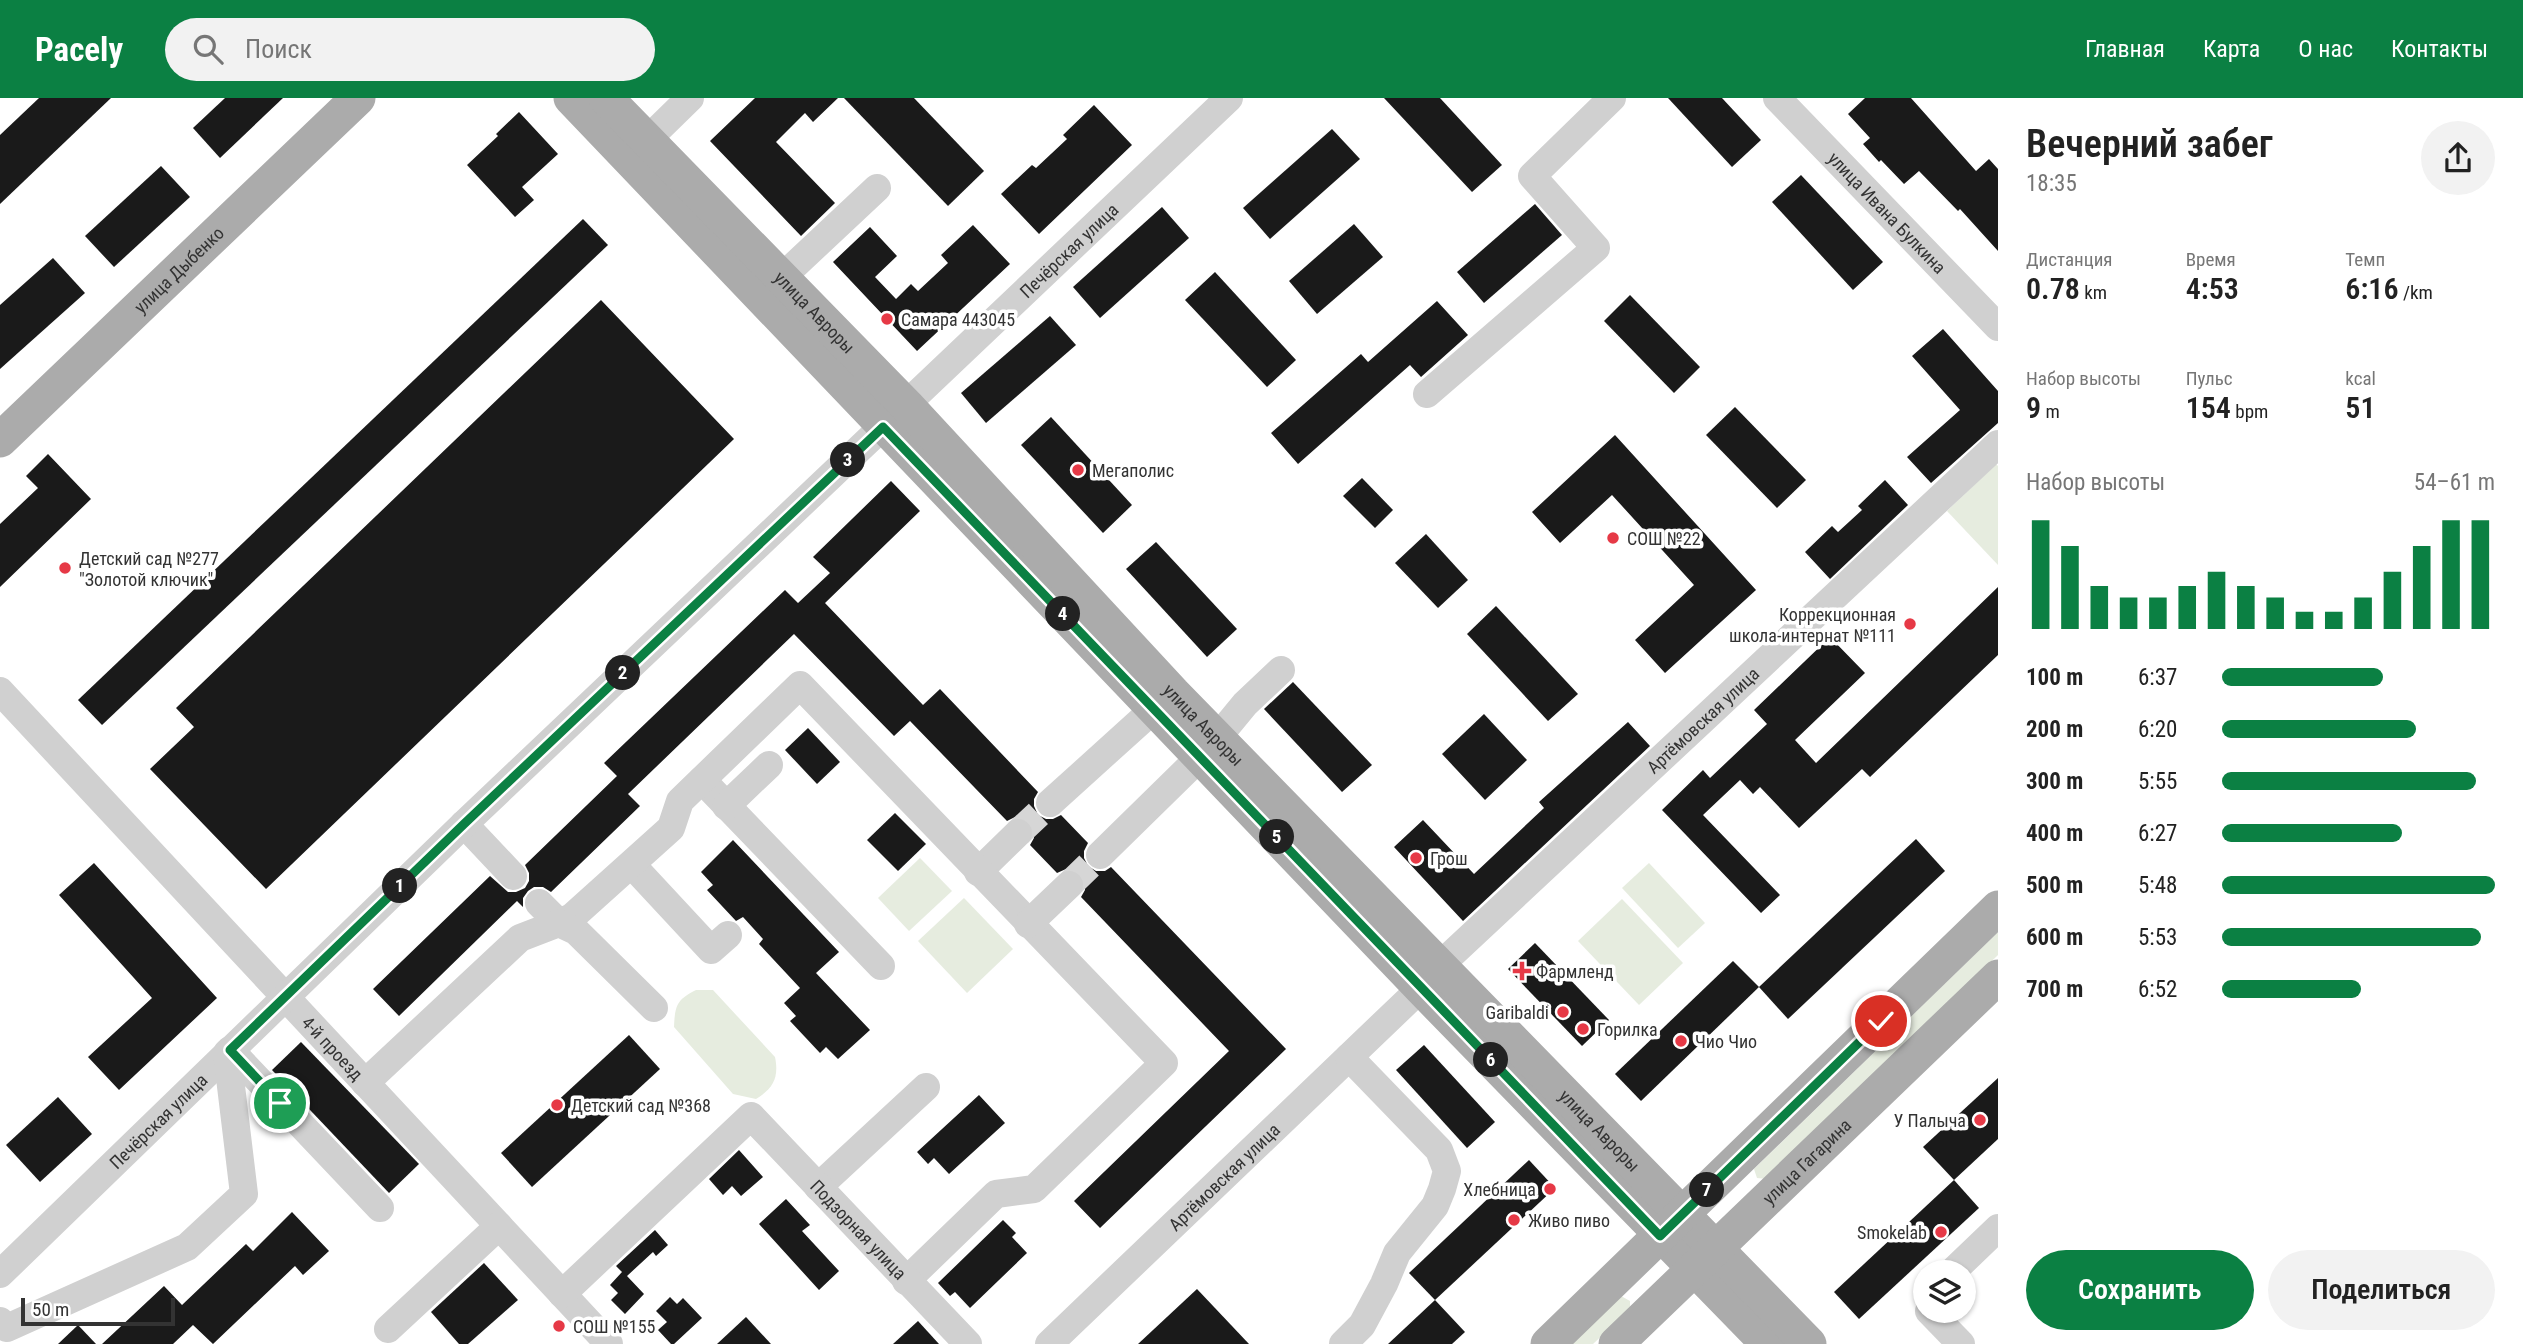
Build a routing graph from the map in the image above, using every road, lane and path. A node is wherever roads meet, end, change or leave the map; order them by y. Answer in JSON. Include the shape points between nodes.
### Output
{"nodes":[{"id":1,"x":358,"y":98,"type":"edge"},
{"id":2,"x":571,"y":98,"type":"edge"},
{"id":3,"x":606,"y":98,"type":"edge"},
{"id":4,"x":690,"y":98,"type":"edge"},
{"id":5,"x":1229,"y":98,"type":"edge"},
{"id":6,"x":1612,"y":98,"type":"edge"},
{"id":7,"x":1777,"y":98,"type":"edge"},
{"id":8,"x":646,"y":141,"type":"junction"},
{"id":9,"x":877,"y":188,"type":"dead end"},
{"id":10,"x":781,"y":278,"type":"junction"},
{"id":11,"x":1998,"y":327,"type":"edge"},
{"id":12,"x":1427,"y":394,"type":"dead end"},
{"id":13,"x":895,"y":416,"type":"junction"},
{"id":14,"x":0,"y":440,"type":"edge"},
{"id":15,"x":1998,"y":444,"type":"edge"},
{"id":16,"x":1281,"y":670,"type":"dead end"},
{"id":17,"x":0,"y":691,"type":"edge"},
{"id":18,"x":1154,"y":709,"type":"junction"},
{"id":19,"x":1209,"y":748,"type":"junction"},
{"id":20,"x":769,"y":765,"type":"dead end"},
{"id":21,"x":702,"y":780,"type":"junction"},
{"id":22,"x":1049,"y":803,"type":"tunnel mouth"},
{"id":23,"x":726,"y":806,"type":"junction"},
{"id":24,"x":464,"y":824,"type":"junction"},
{"id":25,"x":1018,"y":833,"type":"tunnel mouth"},
{"id":26,"x":1100,"y":855,"type":"tunnel mouth"},
{"id":27,"x":632,"y":865,"type":"junction"},
{"id":28,"x":978,"y":872,"type":"junction"},
{"id":29,"x":513,"y":876,"type":"dead end"},
{"id":30,"x":1069,"y":885,"type":"tunnel mouth"},
{"id":31,"x":539,"y":903,"type":"dead end"},
{"id":32,"x":1998,"y":908,"type":"edge"},
{"id":33,"x":559,"y":923,"type":"junction"},
{"id":34,"x":1028,"y":924,"type":"junction"},
{"id":35,"x":728,"y":935,"type":"dead end"},
{"id":36,"x":881,"y":966,"type":"dead end"},
{"id":37,"x":1998,"y":977,"type":"edge"},
{"id":38,"x":1419,"y":988,"type":"junction"},
{"id":39,"x":284,"y":997,"type":"junction"},
{"id":40,"x":654,"y":1008,"type":"dead end"},
{"id":41,"x":228,"y":1052,"type":"junction"},
{"id":42,"x":1349,"y":1057,"type":"junction"},
{"id":43,"x":365,"y":1083,"type":"junction"},
{"id":44,"x":926,"y":1087,"type":"dead end"},
{"id":45,"x":818,"y":1187,"type":"junction"},
{"id":46,"x":380,"y":1208,"type":"dead end"},
{"id":47,"x":1671,"y":1225,"type":"junction"},
{"id":48,"x":499,"y":1226,"type":"junction"},
{"id":49,"x":1998,"y":1228,"type":"edge"},
{"id":50,"x":1704,"y":1259,"type":"junction"},
{"id":51,"x":1965,"y":1260,"type":"edge"},
{"id":52,"x":0,"y":1273,"type":"edge"},
{"id":53,"x":906,"y":1281,"type":"junction"},
{"id":54,"x":562,"y":1294,"type":"junction"},
{"id":55,"x":0,"y":1321,"type":"edge"},
{"id":56,"x":1941,"y":1323,"type":"edge"},
{"id":57,"x":388,"y":1329,"type":"dead end"},
{"id":58,"x":609,"y":1344,"type":"edge"},
{"id":59,"x":968,"y":1344,"type":"edge"},
{"id":60,"x":1049,"y":1344,"type":"edge"},
{"id":61,"x":1343,"y":1344,"type":"edge"},
{"id":62,"x":1548,"y":1344,"type":"edge"},
{"id":63,"x":1616,"y":1344,"type":"edge"},
{"id":64,"x":1768,"y":1344,"type":"edge"},
{"id":65,"x":1809,"y":1344,"type":"edge"},
{"id":66,"x":1961,"y":1344,"type":"edge"}],
"edges":[{"from":1,"to":14,"type":"main road","name":"улица Дыбенко"},
{"from":2,"to":13,"type":"main road","name":"улица Авроры"},
{"from":3,"to":8,"type":"main road","name":"улица Авроры"},
{"from":4,"to":8,"type":"street"},
{"from":5,"to":13,"type":"street","name":"Печёрская улица"},
{"from":6,"to":12,"type":"street","via":[[1532,176],[1596,248]]},
{"from":7,"to":11,"type":"street","name":"улица Ивана Булкина"},
{"from":8,"to":10,"type":"main road","name":"улица Авроры"},
{"from":9,"to":10,"type":"street"},
{"from":10,"to":13,"type":"main road","name":"улица Авроры"},
{"from":13,"to":18,"type":"main road","name":"улица Авроры"},
{"from":13,"to":19,"type":"main road","name":"улица Авроры"},
{"from":13,"to":24,"type":"street","name":"Печёрская улица"},
{"from":15,"to":38,"type":"street","name":"Артёмовская улица"},
{"from":16,"to":19,"type":"street"},
{"from":17,"to":39,"type":"street","name":"4-й проезд"},
{"from":18,"to":19,"type":"main road","name":"улица Авроры"},
{"from":18,"to":22,"type":"street"},
{"from":19,"to":26,"type":"street"},
{"from":19,"to":38,"type":"main road","name":"улица Авроры"},
{"from":20,"to":23,"type":"street"},
{"from":21,"to":23,"type":"street"},
{"from":21,"to":27,"type":"street","via":[[680,802],[671,828]]},
{"from":21,"to":28,"type":"street","via":[[800,685]]},
{"from":23,"to":36,"type":"street"},
{"from":24,"to":29,"type":"street"},
{"from":24,"to":39,"type":"street","name":"Печёрская улица"},
{"from":25,"to":28,"type":"street"},
{"from":27,"to":33,"type":"street"},
{"from":27,"to":35,"type":"street","via":[[711,950]]},
{"from":28,"to":34,"type":"street"},
{"from":30,"to":34,"type":"street"},
{"from":31,"to":33,"type":"street"},
{"from":32,"to":47,"type":"main road"},
{"from":33,"to":40,"type":"street","via":[[576,930]]},
{"from":33,"to":43,"type":"street","via":[[520,938]]},
{"from":34,"to":53,"type":"street","via":[[1164,1063],[1034,1189],[996,1194]]},
{"from":37,"to":50,"type":"main road","name":"улица Гагарина"},
{"from":38,"to":42,"type":"street","name":"Артёмовская улица"},
{"from":38,"to":47,"type":"main road","name":"улица Авроры"},
{"from":39,"to":41,"type":"street","name":"Печёрская улица"},
{"from":39,"to":43,"type":"street","name":"4-й проезд"},
{"from":41,"to":46,"type":"street"},
{"from":41,"to":52,"type":"street","name":"Печёрская улица"},
{"from":41,"to":55,"type":"street","via":[[244,1194],[187,1247],[6,1328]]},
{"from":42,"to":60,"type":"street","name":"Артёмовская улица"},
{"from":42,"to":61,"type":"street","via":[[1439,1150],[1447,1171],[1435,1206],[1397,1253],[1362,1325]]},
{"from":43,"to":48,"type":"street","name":"4-й проезд"},
{"from":44,"to":45,"type":"street"},
{"from":45,"to":53,"type":"street","name":"Подзорная улица"},
{"from":45,"to":54,"type":"street","name":"Подзорная улица","via":[[751,1116]]},
{"from":47,"to":50,"type":"main road","name":"улица Авроры"},
{"from":47,"to":62,"type":"main road"},
{"from":48,"to":54,"type":"street","name":"4-й проезд"},
{"from":48,"to":57,"type":"street"},
{"from":49,"to":51,"type":"street"},
{"from":50,"to":63,"type":"main road","name":"улица Гагарина"},
{"from":50,"to":64,"type":"main road","name":"улица Авроры"},
{"from":50,"to":65,"type":"main road","name":"улица Авроры"},
{"from":53,"to":59,"type":"street","name":"Подзорная улица"},
{"from":54,"to":58,"type":"street","name":"4-й проезд"},
{"from":56,"to":66,"type":"street"}]}
